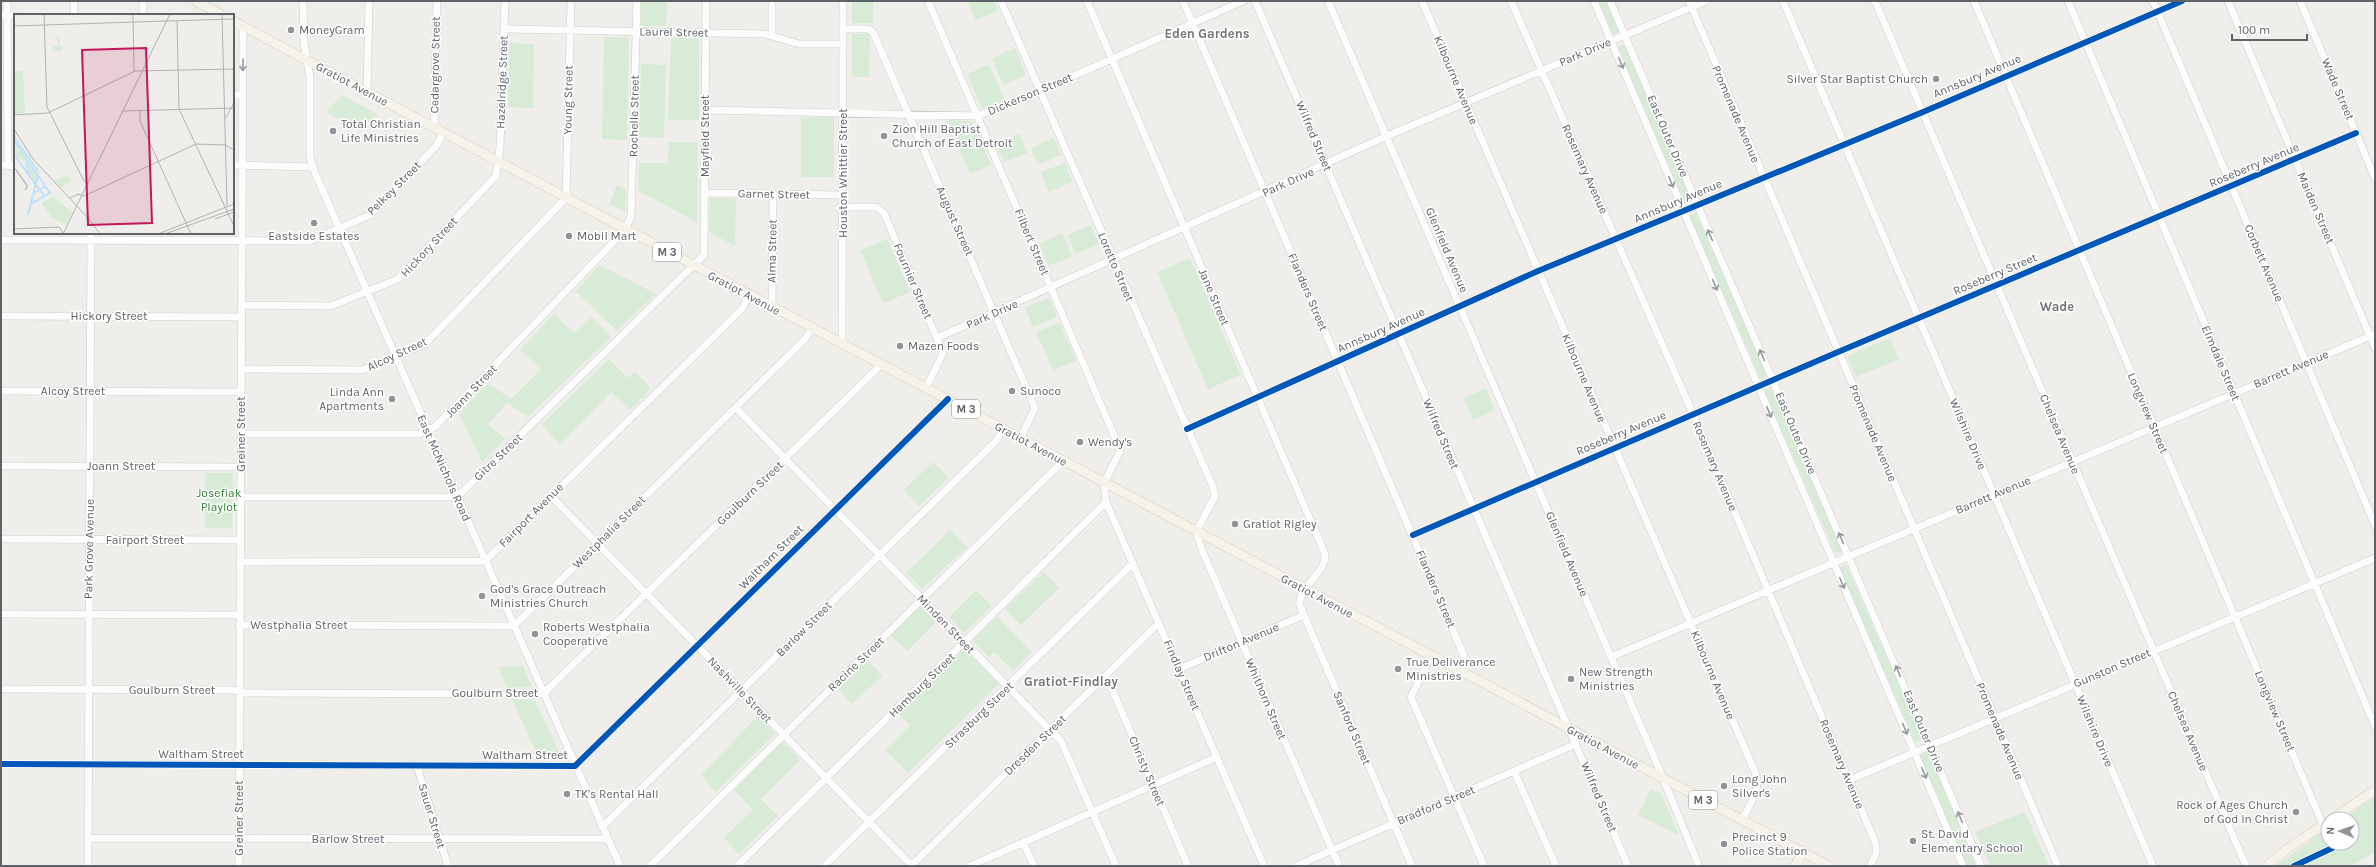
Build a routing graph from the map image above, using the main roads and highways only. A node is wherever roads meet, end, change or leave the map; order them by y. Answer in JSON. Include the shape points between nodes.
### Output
{"nodes":[{"id":1,"x":196,"y":1,"type":"edge"},
{"id":2,"x":220,"y":14,"type":"edge"},
{"id":3,"x":234,"y":22,"type":"edge"},
{"id":4,"x":2375,"y":790,"type":"edge"},
{"id":5,"x":2344,"y":811,"type":"edge"},
{"id":6,"x":2320,"y":826,"type":"edge"},
{"id":7,"x":1803,"y":852,"type":"junction"},
{"id":8,"x":1795,"y":866,"type":"edge"},
{"id":9,"x":1829,"y":866,"type":"edge"},
{"id":10,"x":2267,"y":866,"type":"edge"}],
"edges":[{"from":1,"to":2,"type":"main road"},
{"from":3,"to":7,"type":"main road","name":"Gratiot Avenue","number":"M 3"},
{"from":4,"to":5,"type":"main road"},
{"from":6,"to":10,"type":"main road"},
{"from":7,"to":8,"type":"main road"},
{"from":7,"to":9,"type":"main road","name":"Gratiot Avenue","number":"M 3"}]}
